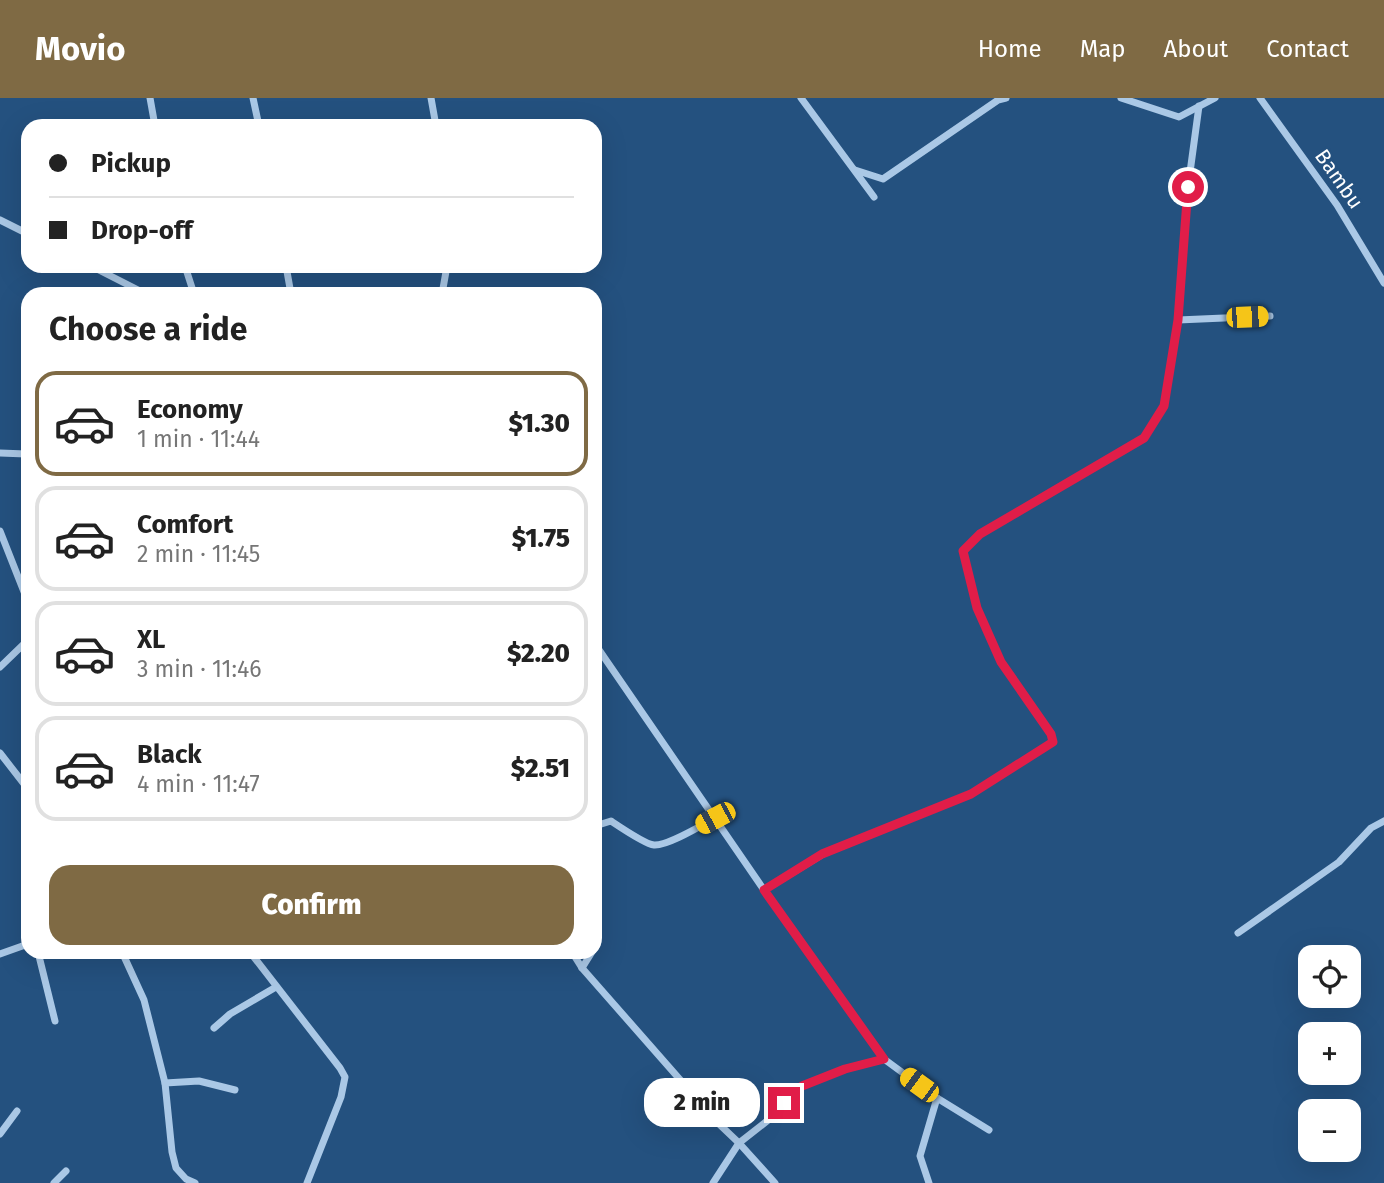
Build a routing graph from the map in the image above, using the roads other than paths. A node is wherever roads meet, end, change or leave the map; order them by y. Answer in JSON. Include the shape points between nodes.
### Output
{"nodes":[{"id":1,"x":150,"y":98,"type":"edge"},
{"id":2,"x":253,"y":98,"type":"edge"},
{"id":3,"x":431,"y":98,"type":"edge"},
{"id":4,"x":801,"y":98,"type":"edge"},
{"id":5,"x":1006,"y":98,"type":"edge"},
{"id":6,"x":1121,"y":98,"type":"edge"},
{"id":7,"x":1215,"y":98,"type":"edge"},
{"id":8,"x":1260,"y":98,"type":"edge"},
{"id":9,"x":1199,"y":106,"type":"junction"},
{"id":10,"x":154,"y":119,"type":"edge"},
{"id":11,"x":258,"y":119,"type":"edge"},
{"id":12,"x":435,"y":119,"type":"edge"},
{"id":13,"x":855,"y":170,"type":"junction"},
{"id":14,"x":874,"y":197,"type":"dead end"},
{"id":15,"x":0,"y":220,"type":"edge"},
{"id":16,"x":21,"y":230,"type":"edge"},
{"id":17,"x":105,"y":273,"type":"edge"},
{"id":18,"x":1384,"y":282,"type":"edge"},
{"id":19,"x":132,"y":287,"type":"edge"},
{"id":20,"x":1270,"y":316,"type":"dead end"},
{"id":21,"x":1178,"y":320,"type":"junction"},
{"id":22,"x":0,"y":453,"type":"edge"},
{"id":23,"x":21,"y":454,"type":"edge"},
{"id":24,"x":0,"y":531,"type":"edge"},
{"id":25,"x":21,"y":584,"type":"edge"},
{"id":26,"x":21,"y":645,"type":"edge"},
{"id":27,"x":602,"y":654,"type":"edge"},
{"id":28,"x":0,"y":667,"type":"edge"},
{"id":29,"x":0,"y":752,"type":"edge"},
{"id":30,"x":21,"y":780,"type":"edge"},
{"id":31,"x":715,"y":818,"type":"junction"},
{"id":32,"x":1384,"y":821,"type":"edge"},
{"id":33,"x":602,"y":824,"type":"edge"},
{"id":34,"x":764,"y":890,"type":"junction"},
{"id":35,"x":1238,"y":933,"type":"dead end"},
{"id":36,"x":21,"y":946,"type":"edge"},
{"id":37,"x":0,"y":954,"type":"edge"},
{"id":38,"x":40,"y":959,"type":"edge"},
{"id":39,"x":125,"y":959,"type":"edge"},
{"id":40,"x":255,"y":959,"type":"edge"},
{"id":41,"x":576,"y":959,"type":"edge"},
{"id":42,"x":588,"y":959,"type":"edge"},
{"id":43,"x":582,"y":968,"type":"junction"},
{"id":44,"x":276,"y":987,"type":"junction"},
{"id":45,"x":55,"y":1021,"type":"dead end"},
{"id":46,"x":214,"y":1028,"type":"dead end"},
{"id":47,"x":884,"y":1059,"type":"junction"},
{"id":48,"x":165,"y":1083,"type":"junction"},
{"id":49,"x":235,"y":1090,"type":"dead end"},
{"id":50,"x":937,"y":1098,"type":"junction"},
{"id":51,"x":17,"y":1111,"type":"dead end"},
{"id":52,"x":989,"y":1130,"type":"dead end"},
{"id":53,"x":0,"y":1134,"type":"edge"},
{"id":54,"x":739,"y":1143,"type":"junction"},
{"id":55,"x":66,"y":1171,"type":"dead end"},
{"id":56,"x":54,"y":1183,"type":"edge"},
{"id":57,"x":195,"y":1183,"type":"edge"},
{"id":58,"x":307,"y":1183,"type":"edge"},
{"id":59,"x":713,"y":1183,"type":"edge"},
{"id":60,"x":775,"y":1183,"type":"edge"},
{"id":61,"x":929,"y":1183,"type":"edge"}],
"edges":[{"from":1,"to":10,"type":"street"},
{"from":2,"to":11,"type":"street"},
{"from":3,"to":12,"type":"street"},
{"from":4,"to":13,"type":"street"},
{"from":5,"to":13,"type":"street","via":[[883,178]]},
{"from":6,"to":9,"type":"street","via":[[1179,117]]},
{"from":7,"to":9,"type":"street"},
{"from":8,"to":18,"type":"street","name":"Bambu","via":[[1337,205]]},
{"from":9,"to":21,"type":"street"},
{"from":13,"to":14,"type":"street"},
{"from":15,"to":16,"type":"street"},
{"from":17,"to":19,"type":"street"},
{"from":20,"to":21,"type":"street"},
{"from":21,"to":34,"type":"street","via":[[1164,406],[1144,438],[980,534],[963,551],[977,608],[1001,662],[1053,742],[971,794],[822,854]]},
{"from":22,"to":23,"type":"street"},
{"from":24,"to":25,"type":"street"},
{"from":26,"to":28,"type":"street"},
{"from":27,"to":31,"type":"street"},
{"from":29,"to":30,"type":"street"},
{"from":31,"to":33,"type":"street","via":[[654,845],[611,821]]},
{"from":31,"to":34,"type":"street"},
{"from":32,"to":35,"type":"street","via":[[1371,828],[1339,862]]},
{"from":34,"to":47,"type":"street"},
{"from":36,"to":37,"type":"street"},
{"from":38,"to":45,"type":"street"},
{"from":39,"to":48,"type":"street","via":[[144,1000]]},
{"from":40,"to":44,"type":"street"},
{"from":41,"to":43,"type":"street"},
{"from":42,"to":43,"type":"street"},
{"from":43,"to":54,"type":"street"},
{"from":44,"to":46,"type":"street"},
{"from":44,"to":58,"type":"street","via":[[345,1077]]},
{"from":47,"to":50,"type":"street"},
{"from":47,"to":54,"type":"street","via":[[802,1086]]},
{"from":48,"to":49,"type":"street","via":[[199,1081]]},
{"from":48,"to":57,"type":"street","via":[[176,1168]]},
{"from":50,"to":52,"type":"street"},
{"from":50,"to":61,"type":"street","via":[[920,1156]]},
{"from":51,"to":53,"type":"street"},
{"from":54,"to":59,"type":"street"},
{"from":54,"to":60,"type":"street"},
{"from":55,"to":56,"type":"street"}]}
